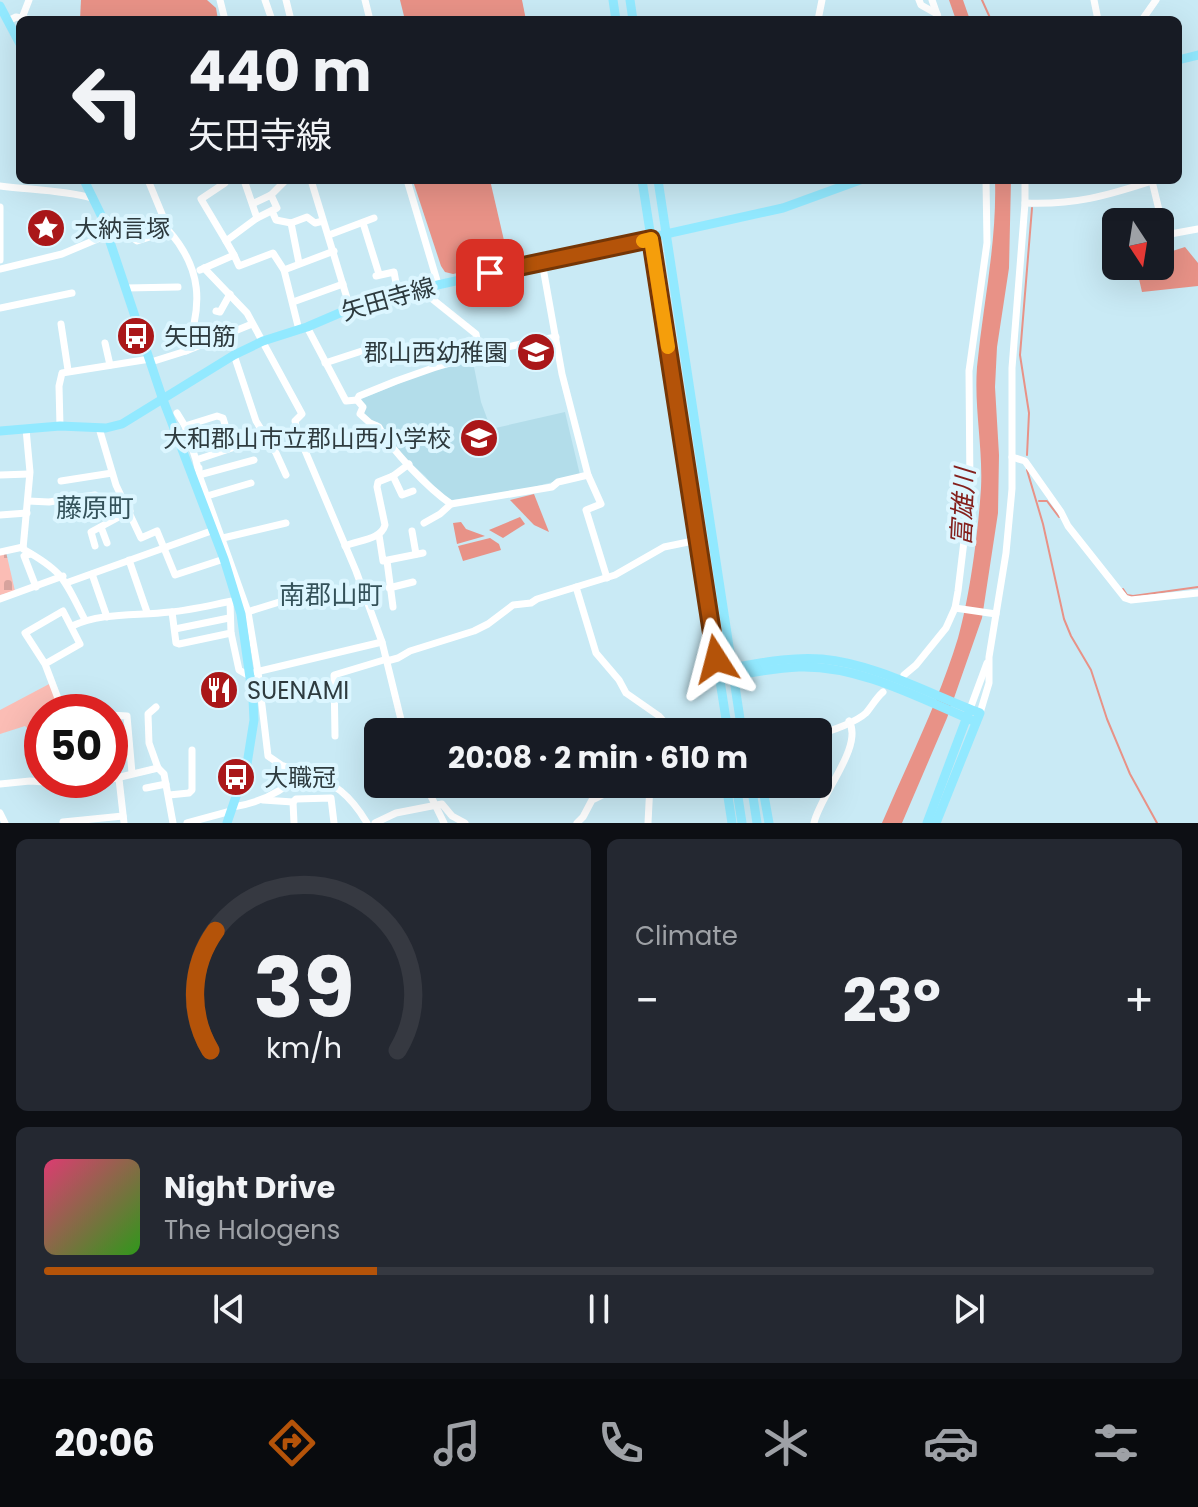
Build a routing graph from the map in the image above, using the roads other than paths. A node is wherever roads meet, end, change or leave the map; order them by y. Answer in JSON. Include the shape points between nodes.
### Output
{"nodes":[{"id":1,"x":919,"y":0,"type":"edge"},
{"id":2,"x":0,"y":6,"type":"edge"},
{"id":3,"x":937,"y":16,"type":"edge"},
{"id":4,"x":16,"y":19,"type":"edge"},
{"id":5,"x":8,"y":21,"type":"junction"},
{"id":6,"x":16,"y":36,"type":"edge"},
{"id":7,"x":86,"y":184,"type":"edge"},
{"id":8,"x":150,"y":184,"type":"edge"},
{"id":9,"x":224,"y":184,"type":"edge"},
{"id":10,"x":246,"y":184,"type":"edge"},
{"id":11,"x":282,"y":184,"type":"edge"},
{"id":12,"x":312,"y":184,"type":"edge"},
{"id":13,"x":408,"y":184,"type":"edge"},
{"id":14,"x":643,"y":184,"type":"edge"},
{"id":15,"x":659,"y":184,"type":"edge"},
{"id":16,"x":849,"y":184,"type":"edge"},
{"id":17,"x":986,"y":184,"type":"edge"},
{"id":18,"x":1025,"y":184,"type":"edge"},
{"id":19,"x":1144,"y":184,"type":"edge"},
{"id":20,"x":1154,"y":184,"type":"edge"},
{"id":21,"x":0,"y":186,"type":"edge"},
{"id":22,"x":271,"y":195,"type":"junction"},
{"id":23,"x":92,"y":198,"type":"junction"},
{"id":24,"x":254,"y":203,"type":"junction"},
{"id":25,"x":1025,"y":203,"type":"junction"},
{"id":26,"x":0,"y":207,"type":"edge"},
{"id":27,"x":272,"y":211,"type":"junction"},
{"id":28,"x":101,"y":215,"type":"junction"},
{"id":29,"x":257,"y":218,"type":"junction"},
{"id":30,"x":374,"y":218,"type":"dead end"},
{"id":31,"x":323,"y":221,"type":"junction"},
{"id":32,"x":291,"y":223,"type":"junction"},
{"id":33,"x":363,"y":223,"type":"junction"},
{"id":34,"x":1198,"y":229,"type":"edge"},
{"id":35,"x":169,"y":231,"type":"junction"},
{"id":36,"x":107,"y":235,"type":"junction"},
{"id":37,"x":329,"y":235,"type":"junction"},
{"id":38,"x":667,"y":235,"type":"junction"},
{"id":39,"x":369,"y":239,"type":"junction"},
{"id":40,"x":651,"y":239,"type":"junction"},
{"id":41,"x":226,"y":241,"type":"junction"},
{"id":42,"x":357,"y":243,"type":"dead end"},
{"id":43,"x":334,"y":251,"type":"junction"},
{"id":44,"x":0,"y":253,"type":"edge"},
{"id":45,"x":234,"y":255,"type":"junction"},
{"id":46,"x":0,"y":260,"type":"edge"},
{"id":47,"x":542,"y":262,"type":"junction"},
{"id":48,"x":299,"y":263,"type":"junction"},
{"id":49,"x":204,"y":268,"type":"junction"},
{"id":50,"x":0,"y":269,"type":"edge"},
{"id":51,"x":284,"y":270,"type":"junction"},
{"id":52,"x":195,"y":272,"type":"junction"},
{"id":53,"x":343,"y":284,"type":"junction"},
{"id":54,"x":433,"y":286,"type":"junction"},
{"id":55,"x":178,"y":287,"type":"dead end"},
{"id":56,"x":126,"y":288,"type":"junction"},
{"id":57,"x":72,"y":293,"type":"dead end"},
{"id":58,"x":230,"y":294,"type":"junction"},
{"id":59,"x":398,"y":294,"type":"junction"},
{"id":60,"x":293,"y":302,"type":"junction"},
{"id":61,"x":0,"y":308,"type":"edge"},
{"id":62,"x":350,"y":308,"type":"junction"},
{"id":63,"x":216,"y":311,"type":"dead end"},
{"id":64,"x":61,"y":324,"type":"dead end"},
{"id":65,"x":252,"y":324,"type":"junction"},
{"id":66,"x":303,"y":328,"type":"junction"},
{"id":67,"x":556,"y":337,"type":"junction"},
{"id":68,"x":263,"y":341,"type":"junction"},
{"id":69,"x":105,"y":343,"type":"dead end"},
{"id":70,"x":368,"y":349,"type":"dead end"},
{"id":71,"x":186,"y":351,"type":"junction"},
{"id":72,"x":234,"y":355,"type":"junction"},
{"id":73,"x":480,"y":355,"type":"junction"},
{"id":74,"x":151,"y":360,"type":"junction"},
{"id":75,"x":325,"y":363,"type":"junction"},
{"id":76,"x":110,"y":365,"type":"junction"},
{"id":77,"x":68,"y":370,"type":"junction"},
{"id":78,"x":162,"y":397,"type":"junction"},
{"id":79,"x":357,"y":400,"type":"junction"},
{"id":80,"x":177,"y":413,"type":"dead end"},
{"id":81,"x":60,"y":426,"type":"junction"},
{"id":82,"x":185,"y":426,"type":"junction"},
{"id":83,"x":99,"y":428,"type":"junction"},
{"id":84,"x":26,"y":429,"type":"junction"},
{"id":85,"x":0,"y":431,"type":"edge"},
{"id":86,"x":1012,"y":457,"type":"junction"},
{"id":87,"x":254,"y":460,"type":"dead end"},
{"id":88,"x":409,"y":464,"type":"junction"},
{"id":89,"x":197,"y":469,"type":"junction"},
{"id":90,"x":112,"y":473,"type":"junction"},
{"id":91,"x":29,"y":474,"type":"junction"},
{"id":92,"x":0,"y":475,"type":"edge"},
{"id":93,"x":286,"y":475,"type":"dead end"},
{"id":94,"x":588,"y":475,"type":"junction"},
{"id":95,"x":393,"y":476,"type":"junction"},
{"id":96,"x":61,"y":481,"type":"dead end"},
{"id":97,"x":251,"y":483,"type":"dead end"},
{"id":98,"x":413,"y":491,"type":"dead end"},
{"id":99,"x":95,"y":495,"type":"dead end"},
{"id":100,"x":207,"y":496,"type":"junction"},
{"id":101,"x":28,"y":501,"type":"junction"},
{"id":102,"x":451,"y":504,"type":"junction"},
{"id":103,"x":130,"y":511,"type":"junction"},
{"id":104,"x":27,"y":513,"type":"junction"},
{"id":105,"x":0,"y":515,"type":"edge"},
{"id":106,"x":286,"y":523,"type":"dead end"},
{"id":107,"x":424,"y":523,"type":"dead end"},
{"id":108,"x":101,"y":527,"type":"junction"},
{"id":109,"x":214,"y":530,"type":"junction"},
{"id":110,"x":412,"y":531,"type":"dead end"},
{"id":111,"x":379,"y":535,"type":"junction"},
{"id":112,"x":223,"y":538,"type":"junction"},
{"id":113,"x":698,"y":540,"type":"junction"},
{"id":114,"x":107,"y":543,"type":"dead end"},
{"id":115,"x":95,"y":546,"type":"dead end"},
{"id":116,"x":345,"y":546,"type":"junction"},
{"id":117,"x":23,"y":547,"type":"junction"},
{"id":118,"x":164,"y":547,"type":"junction"},
{"id":119,"x":0,"y":552,"type":"edge"},
{"id":120,"x":31,"y":554,"type":"junction"},
{"id":121,"x":224,"y":559,"type":"junction"},
{"id":122,"x":129,"y":560,"type":"junction"},
{"id":123,"x":387,"y":561,"type":"junction"},
{"id":124,"x":92,"y":574,"type":"junction"},
{"id":125,"x":607,"y":578,"type":"junction"},
{"id":126,"x":64,"y":580,"type":"junction"},
{"id":127,"x":413,"y":582,"type":"dead end"},
{"id":128,"x":36,"y":587,"type":"junction"},
{"id":129,"x":576,"y":587,"type":"junction"},
{"id":130,"x":389,"y":588,"type":"junction"},
{"id":131,"x":318,"y":590,"type":"dead end"},
{"id":132,"x":1198,"y":593,"type":"edge"},
{"id":133,"x":0,"y":599,"type":"edge"},
{"id":134,"x":234,"y":601,"type":"junction"},
{"id":135,"x":393,"y":607,"type":"dead end"},
{"id":136,"x":955,"y":608,"type":"junction"},
{"id":137,"x":147,"y":612,"type":"junction"},
{"id":138,"x":172,"y":612,"type":"junction"},
{"id":139,"x":245,"y":613,"type":"junction"},
{"id":140,"x":992,"y":613,"type":"junction"},
{"id":141,"x":107,"y":617,"type":"junction"},
{"id":142,"x":229,"y":618,"type":"junction"},
{"id":143,"x":85,"y":620,"type":"junction"},
{"id":144,"x":72,"y":626,"type":"junction"},
{"id":145,"x":175,"y":629,"type":"junction"},
{"id":146,"x":231,"y":633,"type":"junction"},
{"id":147,"x":382,"y":642,"type":"junction"},
{"id":148,"x":387,"y":660,"type":"junction"},
{"id":149,"x":45,"y":664,"type":"junction"},
{"id":150,"x":735,"y":671,"type":"junction"},
{"id":151,"x":253,"y":674,"type":"junction"},
{"id":152,"x":718,"y":674,"type":"junction"},
{"id":153,"x":904,"y":675,"type":"dead end"},
{"id":154,"x":883,"y":692,"type":"dead end"},
{"id":155,"x":56,"y":694,"type":"edge"},
{"id":156,"x":156,"y":707,"type":"dead end"},
{"id":157,"x":973,"y":716,"type":"junction"},
{"id":158,"x":401,"y":718,"type":"edge"},
{"id":159,"x":661,"y":718,"type":"edge"},
{"id":160,"x":726,"y":718,"type":"edge"},
{"id":161,"x":740,"y":718,"type":"edge"},
{"id":162,"x":849,"y":721,"type":"junction"},
{"id":163,"x":128,"y":727,"type":"edge"},
{"id":164,"x":832,"y":730,"type":"edge"},
{"id":165,"x":335,"y":736,"type":"dead end"},
{"id":166,"x":192,"y":750,"type":"dead end"},
{"id":167,"x":158,"y":768,"type":"junction"},
{"id":168,"x":132,"y":773,"type":"junction"},
{"id":169,"x":303,"y":773,"type":"junction"},
{"id":170,"x":128,"y":775,"type":"edge"},
{"id":171,"x":24,"y":782,"type":"edge"},
{"id":172,"x":0,"y":784,"type":"edge"},
{"id":173,"x":166,"y":784,"type":"junction"},
{"id":174,"x":146,"y":788,"type":"dead end"},
{"id":175,"x":169,"y":795,"type":"junction"},
{"id":176,"x":121,"y":798,"type":"edge"},
{"id":177,"x":432,"y":798,"type":"edge"},
{"id":178,"x":596,"y":798,"type":"edge"},
{"id":179,"x":649,"y":798,"type":"edge"},
{"id":180,"x":728,"y":798,"type":"edge"},
{"id":181,"x":738,"y":798,"type":"edge"},
{"id":182,"x":753,"y":798,"type":"edge"},
{"id":183,"x":765,"y":798,"type":"edge"},
{"id":184,"x":260,"y":800,"type":"junction"},
{"id":185,"x":293,"y":802,"type":"junction"},
{"id":186,"x":435,"y":805,"type":"junction"},
{"id":187,"x":232,"y":809,"type":"junction"},
{"id":188,"x":0,"y":813,"type":"edge"},
{"id":189,"x":124,"y":820,"type":"edge"},
{"id":190,"x":63,"y":822,"type":"edge"},
{"id":191,"x":5,"y":823,"type":"edge"},
{"id":192,"x":173,"y":823,"type":"edge"},
{"id":193,"x":187,"y":823,"type":"edge"},
{"id":194,"x":227,"y":823,"type":"edge"},
{"id":195,"x":294,"y":823,"type":"edge"},
{"id":196,"x":334,"y":823,"type":"edge"},
{"id":197,"x":367,"y":823,"type":"edge"},
{"id":198,"x":375,"y":823,"type":"edge"},
{"id":199,"x":444,"y":823,"type":"edge"},
{"id":200,"x":465,"y":823,"type":"edge"},
{"id":201,"x":577,"y":823,"type":"edge"},
{"id":202,"x":648,"y":823,"type":"edge"},
{"id":203,"x":732,"y":823,"type":"edge"},
{"id":204,"x":742,"y":823,"type":"edge"},
{"id":205,"x":757,"y":823,"type":"edge"},
{"id":206,"x":769,"y":823,"type":"edge"},
{"id":207,"x":814,"y":823,"type":"edge"},
{"id":208,"x":927,"y":823,"type":"edge"},
{"id":209,"x":936,"y":823,"type":"edge"}],
"edges":[{"from":1,"to":3,"type":"street"},
{"from":2,"to":5,"type":"main road"},
{"from":4,"to":5,"type":"street"},
{"from":5,"to":6,"type":"main road"},
{"from":7,"to":23,"type":"main road"},
{"from":8,"to":35,"type":"street"},
{"from":9,"to":41,"type":"street","via":[[201,199]]},
{"from":10,"to":24,"type":"street"},
{"from":11,"to":22,"type":"street"},
{"from":12,"to":31,"type":"street"},
{"from":13,"to":54,"type":"street"},
{"from":14,"to":40,"type":"main road"},
{"from":15,"to":38,"type":"main road"},
{"from":16,"to":38,"type":"main road","name":"矢田寺線","via":[[783,208]]},
{"from":17,"to":136,"type":"street","via":[[987,243],[969,371],[970,491]]},
{"from":18,"to":25,"type":"street"},
{"from":19,"to":25,"type":"street","via":[[1096,200]]},
{"from":20,"to":34,"type":"street","via":[[1165,235]]},
{"from":21,"to":23,"type":"street"},
{"from":22,"to":24,"type":"street"},
{"from":22,"to":27,"type":"street","via":[[277,208]]},
{"from":23,"to":28,"type":"main road"},
{"from":24,"to":29,"type":"street"},
{"from":25,"to":86,"type":"street","via":[[1012,368]]},
{"from":26,"to":44,"type":"street"},
{"from":27,"to":29,"type":"street"},
{"from":27,"to":32,"type":"street","via":[[276,220]]},
{"from":28,"to":35,"type":"street","via":[[137,241]]},
{"from":28,"to":36,"type":"main road"},
{"from":29,"to":41,"type":"street"},
{"from":30,"to":33,"type":"street"},
{"from":31,"to":32,"type":"street","via":[[307,217]]},
{"from":31,"to":37,"type":"street"},
{"from":32,"to":48,"type":"street"},
{"from":33,"to":37,"type":"street"},
{"from":33,"to":39,"type":"street"},
{"from":35,"to":52,"type":"street"},
{"from":36,"to":50,"type":"street","via":[[62,254]]},
{"from":36,"to":56,"type":"main road"},
{"from":37,"to":43,"type":"street"},
{"from":38,"to":40,"type":"main road","name":"矢田寺線"},
{"from":38,"to":150,"type":"main road"},
{"from":39,"to":42,"type":"street"},
{"from":39,"to":59,"type":"street","via":[[377,275],[394,272]]},
{"from":40,"to":47,"type":"main road","name":"矢田寺線"},
{"from":40,"to":113,"type":"main road"},
{"from":41,"to":45,"type":"street"},
{"from":43,"to":48,"type":"street"},
{"from":43,"to":53,"type":"street"},
{"from":44,"to":46,"type":"street"},
{"from":45,"to":49,"type":"street"},
{"from":45,"to":51,"type":"street","via":[[239,266],[273,253]]},
{"from":47,"to":54,"type":"main road","name":"矢田寺線"},
{"from":47,"to":67,"type":"street"},
{"from":48,"to":51,"type":"street"},
{"from":49,"to":52,"type":"street"},
{"from":49,"to":58,"type":"street"},
{"from":51,"to":60,"type":"street"},
{"from":52,"to":71,"type":"street","via":[[197,299]]},
{"from":53,"to":60,"type":"street"},
{"from":53,"to":62,"type":"street"},
{"from":54,"to":59,"type":"main road","name":"矢田寺線"},
{"from":54,"to":73,"type":"street","via":[[431,298],[476,334]]},
{"from":55,"to":56,"type":"street"},
{"from":56,"to":74,"type":"main road"},
{"from":57,"to":61,"type":"street"},
{"from":58,"to":63,"type":"street"},
{"from":58,"to":65,"type":"street"},
{"from":59,"to":62,"type":"main road","name":"矢田寺線"},
{"from":60,"to":66,"type":"street"},
{"from":62,"to":66,"type":"main road","name":"矢田寺線"},
{"from":64,"to":77,"type":"street"},
{"from":65,"to":68,"type":"street"},
{"from":65,"to":71,"type":"street"},
{"from":66,"to":68,"type":"main road","name":"矢田寺線"},
{"from":66,"to":75,"type":"street"},
{"from":67,"to":73,"type":"street"},
{"from":67,"to":94,"type":"street"},
{"from":68,"to":72,"type":"main road","name":"矢田寺線"},
{"from":68,"to":116,"type":"street","via":[[302,414],[295,421],[298,434]]},
{"from":69,"to":76,"type":"street"},
{"from":70,"to":75,"type":"street"},
{"from":71,"to":74,"type":"street"},
{"from":72,"to":78,"type":"main road","name":"矢田寺線"},
{"from":72,"to":93,"type":"street","via":[[256,421]]},
{"from":73,"to":79,"type":"street","via":[[411,374]]},
{"from":74,"to":76,"type":"street"},
{"from":74,"to":78,"type":"main road"},
{"from":75,"to":79,"type":"street","via":[[346,401]]},
{"from":76,"to":77,"type":"street"},
{"from":77,"to":81,"type":"street","via":[[60,378]]},
{"from":78,"to":83,"type":"main road","name":"矢田寺線","via":[[122,424]]},
{"from":78,"to":89,"type":"main road"},
{"from":79,"to":88,"type":"street","via":[[363,407],[360,414],[379,427],[390,448]]},
{"from":80,"to":82,"type":"street"},
{"from":81,"to":83,"type":"main road"},
{"from":81,"to":84,"type":"main road"},
{"from":82,"to":89,"type":"street"},
{"from":82,"to":89,"type":"street","via":[[223,418],[232,448]]},
{"from":83,"to":90,"type":"street"},
{"from":84,"to":85,"type":"main road"},
{"from":84,"to":91,"type":"street"},
{"from":86,"to":132,"type":"street","via":[[1025,461],[1076,538],[1125,598]]},
{"from":86,"to":140,"type":"street","via":[[1006,553]]},
{"from":87,"to":89,"type":"street"},
{"from":88,"to":95,"type":"street"},
{"from":88,"to":102,"type":"street"},
{"from":89,"to":100,"type":"street"},
{"from":89,"to":109,"type":"main road"},
{"from":90,"to":96,"type":"street"},
{"from":90,"to":103,"type":"street"},
{"from":91,"to":92,"type":"street"},
{"from":91,"to":101,"type":"street"},
{"from":94,"to":102,"type":"street","via":[[552,487]]},
{"from":94,"to":125,"type":"street","via":[[601,504],[586,510]]},
{"from":95,"to":98,"type":"street","via":[[402,495]]},
{"from":95,"to":111,"type":"street","via":[[378,482],[385,525]]},
{"from":97,"to":100,"type":"street"},
{"from":99,"to":101,"type":"street"},
{"from":100,"to":112,"type":"street"},
{"from":101,"to":104,"type":"street"},
{"from":102,"to":107,"type":"street"},
{"from":103,"to":108,"type":"street"},
{"from":103,"to":118,"type":"street","via":[[141,538],[157,531]]},
{"from":104,"to":105,"type":"street"},
{"from":104,"to":117,"type":"street"},
{"from":106,"to":112,"type":"street"},
{"from":108,"to":114,"type":"street"},
{"from":108,"to":115,"type":"street","via":[[91,532]]},
{"from":109,"to":118,"type":"street"},
{"from":109,"to":121,"type":"main road"},
{"from":110,"to":123,"type":"street","via":[[420,554]]},
{"from":111,"to":116,"type":"street"},
{"from":111,"to":123,"type":"street"},
{"from":112,"to":139,"type":"street"},
{"from":113,"to":125,"type":"street","via":[[664,547]]},
{"from":113,"to":152,"type":"main road"},
{"from":116,"to":147,"type":"street"},
{"from":117,"to":119,"type":"street"},
{"from":117,"to":120,"type":"street"},
{"from":118,"to":121,"type":"street","via":[[175,575]]},
{"from":118,"to":122,"type":"street"},
{"from":120,"to":126,"type":"street","via":[[53,566]]},
{"from":120,"to":128,"type":"street","via":[[24,556]]},
{"from":121,"to":134,"type":"main road"},
{"from":122,"to":124,"type":"street"},
{"from":122,"to":137,"type":"street"},
{"from":123,"to":130,"type":"street"},
{"from":124,"to":126,"type":"street"},
{"from":124,"to":141,"type":"street"},
{"from":125,"to":129,"type":"street"},
{"from":126,"to":128,"type":"street"},
{"from":126,"to":143,"type":"street"},
{"from":127,"to":130,"type":"street"},
{"from":128,"to":133,"type":"street"},
{"from":129,"to":148,"type":"street","via":[[513,605],[474,631]]},
{"from":129,"to":159,"type":"street","via":[[596,653],[626,693]]},
{"from":130,"to":135,"type":"street"},
{"from":131,"to":139,"type":"street"},
{"from":134,"to":138,"type":"street"},
{"from":134,"to":139,"type":"main road"},
{"from":134,"to":142,"type":"street"},
{"from":136,"to":140,"type":"street"},
{"from":136,"to":153,"type":"street","via":[[946,628]]},
{"from":137,"to":138,"type":"street"},
{"from":137,"to":141,"type":"street"},
{"from":138,"to":145,"type":"street"},
{"from":139,"to":151,"type":"main road"},
{"from":140,"to":157,"type":"street","via":[[989,683]]},
{"from":141,"to":143,"type":"street"},
{"from":142,"to":145,"type":"street"},
{"from":142,"to":146,"type":"street"},
{"from":143,"to":144,"type":"street"},
{"from":144,"to":149,"type":"street","via":[[80,644]]},
{"from":144,"to":149,"type":"street","via":[[63,611],[25,633]]},
{"from":145,"to":146,"type":"street","via":[[179,644]]},
{"from":146,"to":151,"type":"street","via":[[239,670]]},
{"from":147,"to":148,"type":"street"},
{"from":147,"to":151,"type":"street"},
{"from":148,"to":158,"type":"street"},
{"from":148,"to":165,"type":"street","via":[[334,675]]},
{"from":149,"to":155,"type":"street"},
{"from":150,"to":152,"type":"main road"},
{"from":150,"to":157,"type":"main road","via":[[786,659],[835,661],[874,672]]},
{"from":150,"to":161,"type":"main road"},
{"from":151,"to":169,"type":"street","via":[[268,756]]},
{"from":151,"to":187,"type":"main road","via":[[251,740]]},
{"from":152,"to":160,"type":"main road"},
{"from":154,"to":162,"type":"street","via":[[864,715]]},
{"from":156,"to":167,"type":"street","via":[[148,714],[149,743]]},
{"from":157,"to":208,"type":"main road"},
{"from":157,"to":209,"type":"main road"},
{"from":162,"to":164,"type":"street"},
{"from":162,"to":207,"type":"street","via":[[854,730],[844,766],[822,798]]},
{"from":163,"to":168,"type":"street"},
{"from":166,"to":175,"type":"street","via":[[192,790]]},
{"from":167,"to":168,"type":"street"},
{"from":167,"to":173,"type":"street"},
{"from":168,"to":170,"type":"street"},
{"from":169,"to":184,"type":"street"},
{"from":169,"to":197,"type":"street","via":[[333,784]]},
{"from":171,"to":172,"type":"street"},
{"from":173,"to":174,"type":"street"},
{"from":173,"to":175,"type":"street"},
{"from":175,"to":192,"type":"street"},
{"from":176,"to":189,"type":"street"},
{"from":177,"to":186,"type":"street"},
{"from":178,"to":201,"type":"street"},
{"from":179,"to":202,"type":"street"},
{"from":180,"to":203,"type":"main road"},
{"from":181,"to":204,"type":"main road"},
{"from":182,"to":205,"type":"main road"},
{"from":183,"to":206,"type":"main road"},
{"from":184,"to":185,"type":"street"},
{"from":184,"to":187,"type":"street"},
{"from":185,"to":195,"type":"street"},
{"from":185,"to":196,"type":"street","via":[[331,798]]},
{"from":186,"to":198,"type":"street"},
{"from":186,"to":199,"type":"street"},
{"from":186,"to":200,"type":"street","via":[[442,804]]},
{"from":187,"to":193,"type":"street"},
{"from":187,"to":194,"type":"main road"},
{"from":188,"to":191,"type":"street"},
{"from":189,"to":190,"type":"street"}]}
